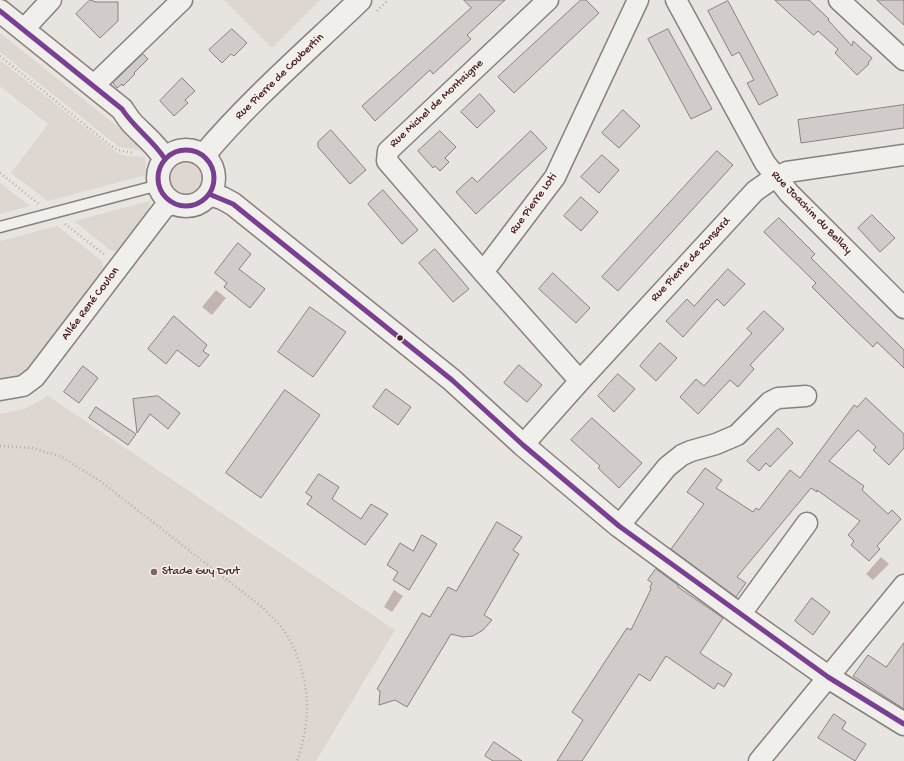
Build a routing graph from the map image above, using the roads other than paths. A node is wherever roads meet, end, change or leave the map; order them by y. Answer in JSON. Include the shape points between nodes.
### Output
{"nodes":[{"id":1,"x":51,"y":0,"type":"edge"},
{"id":2,"x":182,"y":0,"type":"edge"},
{"id":3,"x":360,"y":0,"type":"edge"},
{"id":4,"x":548,"y":0,"type":"edge"},
{"id":5,"x":638,"y":0,"type":"edge"},
{"id":6,"x":676,"y":0,"type":"edge"},
{"id":7,"x":839,"y":0,"type":"edge"},
{"id":8,"x":0,"y":11,"type":"edge"},
{"id":9,"x":0,"y":27,"type":"edge"},
{"id":10,"x":24,"y":29,"type":"junction"},
{"id":11,"x":904,"y":60,"type":"edge"},
{"id":12,"x":93,"y":86,"type":"junction"},
{"id":13,"x":134,"y":126,"type":"junction"},
{"id":14,"x":904,"y":155,"type":"edge"},
{"id":15,"x":203,"y":156,"type":"junction"},
{"id":16,"x":165,"y":160,"type":"junction"},
{"id":17,"x":775,"y":177,"type":"junction"},
{"id":18,"x":159,"y":185,"type":"junction"},
{"id":19,"x":209,"y":194,"type":"junction"},
{"id":20,"x":172,"y":203,"type":"junction"},
{"id":21,"x":0,"y":227,"type":"edge"},
{"id":22,"x":483,"y":272,"type":"junction"},
{"id":23,"x":904,"y":308,"type":"edge"},
{"id":24,"x":580,"y":381,"type":"junction"},
{"id":25,"x":0,"y":390,"type":"edge"},
{"id":26,"x":806,"y":396,"type":"dead end"},
{"id":27,"x":523,"y":445,"type":"junction"},
{"id":28,"x":807,"y":523,"type":"dead end"},
{"id":29,"x":619,"y":526,"type":"junction"},
{"id":30,"x":904,"y":585,"type":"edge"},
{"id":31,"x":740,"y":615,"type":"junction"},
{"id":32,"x":828,"y":677,"type":"junction"},
{"id":33,"x":904,"y":724,"type":"edge"},
{"id":34,"x":759,"y":761,"type":"edge"}],
"edges":[{"from":1,"to":10,"type":"street"},
{"from":2,"to":12,"type":"street"},
{"from":3,"to":15,"type":"street","name":"Rue Pierre de Coubertin"},
{"from":4,"to":22,"type":"street","name":"Rue Michel de Montaigne","via":[[388,150],[388,161]]},
{"from":5,"to":22,"type":"street","name":"Rue Pierre Loti","via":[[555,178]]},
{"from":6,"to":17,"type":"street","name":"Rue Joachim du Bellay","via":[[734,109]]},
{"from":7,"to":11,"type":"street"},
{"from":8,"to":10,"type":"street"},
{"from":9,"to":13,"type":"street","via":[[116,121]]},
{"from":10,"to":12,"type":"street"},
{"from":12,"to":13,"type":"street","via":[[122,109]]},
{"from":13,"to":16,"type":"street","via":[[148,136]]},
{"from":14,"to":17,"type":"street","name":"Rue Pierre de Ronsard","via":[[803,168]]},
{"from":15,"to":16,"type":"street","via":[[184,150],[174,153]]},
{"from":15,"to":19,"type":"street","via":[[209,162],[214,177]]},
{"from":16,"to":18,"type":"street","via":[[160,167]]},
{"from":17,"to":23,"type":"street","name":"Rue Joachim du Bellay"},
{"from":17,"to":24,"type":"street","name":"Rue Pierre de Ronsard","via":[[755,191]]},
{"from":18,"to":20,"type":"street"},
{"from":18,"to":21,"type":"lane"},
{"from":19,"to":20,"type":"street","via":[[202,202],[192,206]]},
{"from":19,"to":27,"type":"street","via":[[232,204],[400,338],[452,380]]},
{"from":20,"to":25,"type":"street","name":"Allée René Coulon","via":[[164,208],[35,377],[23,386]]},
{"from":22,"to":24,"type":"street"},
{"from":24,"to":27,"type":"street","name":"Rue Pierre de Ronsard"},
{"from":26,"to":29,"type":"street","via":[[778,398],[770,402],[737,435],[691,451],[674,460]]},
{"from":27,"to":29,"type":"street"},
{"from":28,"to":31,"type":"street"},
{"from":29,"to":31,"type":"street"},
{"from":30,"to":32,"type":"street"},
{"from":31,"to":32,"type":"street"},
{"from":32,"to":33,"type":"street"},
{"from":32,"to":34,"type":"street"}]}
